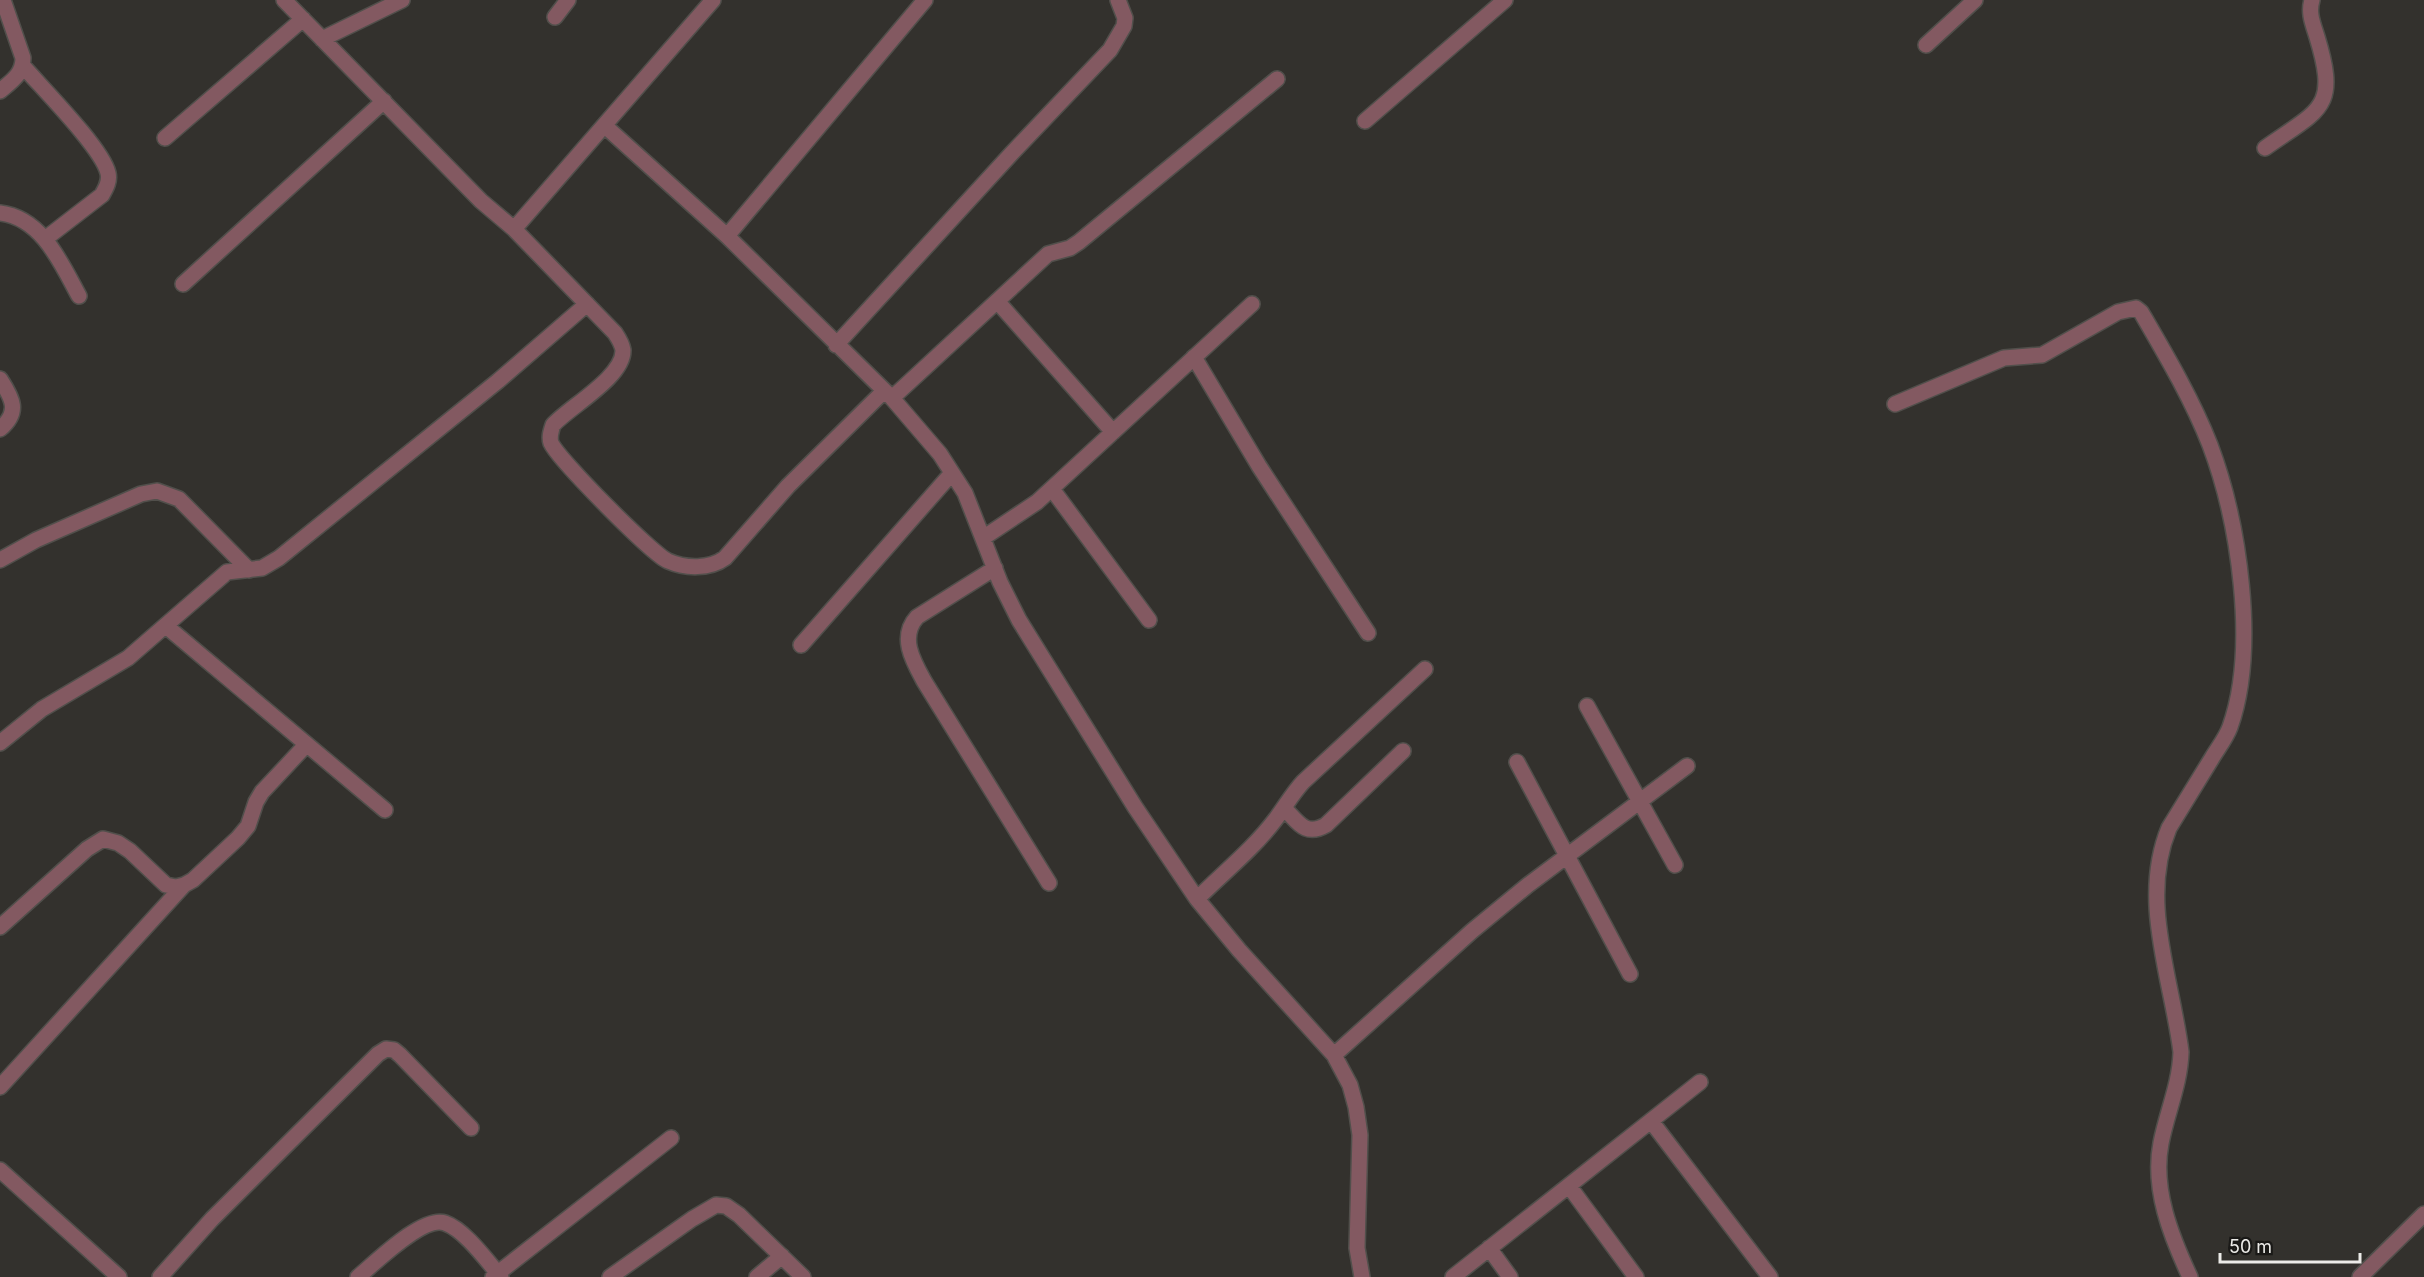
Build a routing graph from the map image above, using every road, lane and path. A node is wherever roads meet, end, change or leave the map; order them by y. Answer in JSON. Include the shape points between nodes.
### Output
{"nodes":[{"id":1,"x":3,"y":0,"type":"edge"},
{"id":2,"x":284,"y":0,"type":"edge"},
{"id":3,"x":402,"y":0,"type":"edge"},
{"id":4,"x":568,"y":0,"type":"edge"},
{"id":5,"x":713,"y":0,"type":"edge"},
{"id":6,"x":925,"y":0,"type":"edge"},
{"id":7,"x":1118,"y":0,"type":"edge"},
{"id":8,"x":1505,"y":0,"type":"edge"},
{"id":9,"x":1975,"y":0,"type":"edge"},
{"id":10,"x":2312,"y":0,"type":"edge"},
{"id":11,"x":555,"y":17,"type":"dead end"},
{"id":12,"x":303,"y":19,"type":"junction"},
{"id":13,"x":322,"y":39,"type":"junction"},
{"id":14,"x":1926,"y":45,"type":"dead end"},
{"id":15,"x":23,"y":66,"type":"junction"},
{"id":16,"x":1277,"y":78,"type":"dead end"},
{"id":17,"x":0,"y":91,"type":"edge"},
{"id":18,"x":384,"y":101,"type":"junction"},
{"id":19,"x":1365,"y":121,"type":"dead end"},
{"id":20,"x":605,"y":126,"type":"junction"},
{"id":21,"x":165,"y":138,"type":"dead end"},
{"id":22,"x":2265,"y":148,"type":"dead end"},
{"id":23,"x":0,"y":213,"type":"edge"},
{"id":24,"x":514,"y":229,"type":"junction"},
{"id":25,"x":727,"y":236,"type":"junction"},
{"id":26,"x":45,"y":239,"type":"junction"},
{"id":27,"x":183,"y":284,"type":"dead end"},
{"id":28,"x":79,"y":296,"type":"dead end"},
{"id":29,"x":997,"y":301,"type":"junction"},
{"id":30,"x":587,"y":304,"type":"junction"},
{"id":31,"x":1251,"y":304,"type":"dead end"},
{"id":32,"x":836,"y":345,"type":"junction"},
{"id":33,"x":1194,"y":357,"type":"junction"},
{"id":34,"x":0,"y":379,"type":"edge"},
{"id":35,"x":888,"y":394,"type":"junction"},
{"id":36,"x":1895,"y":404,"type":"dead end"},
{"id":37,"x":0,"y":429,"type":"edge"},
{"id":38,"x":1113,"y":432,"type":"junction"},
{"id":39,"x":952,"y":473,"type":"junction"},
{"id":40,"x":1052,"y":489,"type":"junction"},
{"id":41,"x":983,"y":538,"type":"junction"},
{"id":42,"x":0,"y":560,"type":"edge"},
{"id":43,"x":995,"y":568,"type":"junction"},
{"id":44,"x":249,"y":570,"type":"junction"},
{"id":45,"x":1149,"y":620,"type":"dead end"},
{"id":46,"x":166,"y":626,"type":"junction"},
{"id":47,"x":1368,"y":633,"type":"dead end"},
{"id":48,"x":801,"y":645,"type":"dead end"},
{"id":49,"x":1425,"y":669,"type":"dead end"},
{"id":50,"x":1587,"y":706,"type":"dead end"},
{"id":51,"x":0,"y":743,"type":"edge"},
{"id":52,"x":306,"y":745,"type":"junction"},
{"id":53,"x":1403,"y":751,"type":"dead end"},
{"id":54,"x":1517,"y":762,"type":"dead end"},
{"id":55,"x":1688,"y":766,"type":"dead end"},
{"id":56,"x":1641,"y":801,"type":"junction"},
{"id":57,"x":1284,"y":808,"type":"junction"},
{"id":58,"x":385,"y":810,"type":"dead end"},
{"id":59,"x":1567,"y":856,"type":"junction"},
{"id":60,"x":1675,"y":865,"type":"dead end"},
{"id":61,"x":1049,"y":882,"type":"dead end"},
{"id":62,"x":184,"y":885,"type":"junction"},
{"id":63,"x":1197,"y":899,"type":"junction"},
{"id":64,"x":0,"y":927,"type":"edge"},
{"id":65,"x":1630,"y":974,"type":"dead end"},
{"id":66,"x":1334,"y":1055,"type":"junction"},
{"id":67,"x":1700,"y":1082,"type":"dead end"},
{"id":68,"x":0,"y":1087,"type":"edge"},
{"id":69,"x":1651,"y":1121,"type":"junction"},
{"id":70,"x":471,"y":1128,"type":"dead end"},
{"id":71,"x":671,"y":1138,"type":"dead end"},
{"id":72,"x":0,"y":1170,"type":"edge"},
{"id":73,"x":1569,"y":1186,"type":"junction"},
{"id":74,"x":2424,"y":1214,"type":"edge"},
{"id":75,"x":1489,"y":1248,"type":"junction"},
{"id":76,"x":782,"y":1256,"type":"junction"},
{"id":77,"x":497,"y":1276,"type":"edge"},
{"id":78,"x":119,"y":1277,"type":"edge"},
{"id":79,"x":160,"y":1277,"type":"edge"},
{"id":80,"x":358,"y":1277,"type":"edge"},
{"id":81,"x":609,"y":1277,"type":"edge"},
{"id":82,"x":757,"y":1277,"type":"edge"},
{"id":83,"x":803,"y":1277,"type":"edge"},
{"id":84,"x":1362,"y":1277,"type":"edge"},
{"id":85,"x":1453,"y":1277,"type":"edge"},
{"id":86,"x":1510,"y":1277,"type":"edge"},
{"id":87,"x":1636,"y":1277,"type":"edge"},
{"id":88,"x":1770,"y":1277,"type":"edge"},
{"id":89,"x":2190,"y":1277,"type":"edge"},
{"id":90,"x":2360,"y":1277,"type":"edge"}],
"edges":[{"from":1,"to":15,"type":"street"},
{"from":2,"to":12,"type":"street"},
{"from":3,"to":13,"type":"street"},
{"from":4,"to":11,"type":"street"},
{"from":5,"to":20,"type":"street"},
{"from":6,"to":25,"type":"street"},
{"from":7,"to":32,"type":"street","via":[[1124,27],[1110,50]]},
{"from":8,"to":19,"type":"street"},
{"from":9,"to":14,"type":"street"},
{"from":10,"to":22,"type":"street","via":[[2312,20],[2326,74],[2324,101],[2318,111]]},
{"from":12,"to":13,"type":"street"},
{"from":12,"to":21,"type":"street"},
{"from":13,"to":18,"type":"street"},
{"from":15,"to":17,"type":"street"},
{"from":15,"to":26,"type":"street","via":[[95,148],[109,175],[102,195]]},
{"from":16,"to":29,"type":"street","via":[[1079,242],[1048,254]]},
{"from":18,"to":24,"type":"street"},
{"from":18,"to":27,"type":"street"},
{"from":20,"to":24,"type":"street"},
{"from":20,"to":25,"type":"street"},
{"from":23,"to":26,"type":"street","via":[[25,219]]},
{"from":24,"to":30,"type":"street"},
{"from":25,"to":32,"type":"street"},
{"from":26,"to":28,"type":"street"},
{"from":29,"to":35,"type":"street"},
{"from":29,"to":38,"type":"street"},
{"from":30,"to":35,"type":"street","via":[[615,333],[623,351],[611,374],[553,425],[552,443],[574,472],[655,554],[674,564],[705,567],[725,558],[788,486]]},
{"from":30,"to":44,"type":"street","via":[[279,558]]},
{"from":31,"to":33,"type":"street"},
{"from":32,"to":35,"type":"street"},
{"from":33,"to":38,"type":"street"},
{"from":33,"to":47,"type":"street","via":[[1264,475]]},
{"from":34,"to":37,"type":"street","via":[[13,402],[13,413]]},
{"from":35,"to":39,"type":"street"},
{"from":36,"to":89,"type":"street","via":[[2004,358],[2042,355],[2118,312],[2136,308],[2176,375],[2210,445],[2234,532],[2241,598],[2240,677],[2229,728],[2162,845],[2156,900],[2181,1052],[2181,1074],[2160,1145],[2159,1171],[2167,1222]]},
{"from":38,"to":40,"type":"street"},
{"from":39,"to":41,"type":"street"},
{"from":39,"to":48,"type":"street"},
{"from":40,"to":41,"type":"street"},
{"from":40,"to":45,"type":"street"},
{"from":41,"to":43,"type":"street"},
{"from":42,"to":44,"type":"street","via":[[141,494],[157,491],[179,499]]},
{"from":43,"to":61,"type":"street","via":[[917,617],[910,625],[908,646],[924,681]]},
{"from":43,"to":63,"type":"street","via":[[1019,620],[1078,718]]},
{"from":44,"to":46,"type":"street","via":[[227,572]]},
{"from":46,"to":51,"type":"street","via":[[128,658],[42,709]]},
{"from":46,"to":52,"type":"street"},
{"from":49,"to":57,"type":"street","via":[[1303,782]]},
{"from":50,"to":56,"type":"street"},
{"from":52,"to":58,"type":"street"},
{"from":52,"to":62,"type":"street","via":[[262,792],[248,826],[238,838]]},
{"from":53,"to":57,"type":"street","via":[[1326,825],[1316,830],[1307,830]]},
{"from":54,"to":59,"type":"street"},
{"from":55,"to":56,"type":"street"},
{"from":56,"to":59,"type":"street"},
{"from":56,"to":60,"type":"street"},
{"from":57,"to":63,"type":"street","via":[[1254,844]]},
{"from":59,"to":65,"type":"street"},
{"from":59,"to":66,"type":"street","via":[[1472,931]]},
{"from":62,"to":64,"type":"street","via":[[166,885],[130,851],[103,839]]},
{"from":62,"to":68,"type":"street"},
{"from":63,"to":66,"type":"street"},
{"from":66,"to":84,"type":"street","via":[[1350,1085],[1360,1135],[1357,1248]]},
{"from":67,"to":69,"type":"street"},
{"from":69,"to":73,"type":"street"},
{"from":69,"to":88,"type":"street"},
{"from":70,"to":79,"type":"street","via":[[400,1054],[386,1049],[212,1219]]},
{"from":71,"to":77,"type":"street"},
{"from":72,"to":78,"type":"street"},
{"from":73,"to":75,"type":"street"},
{"from":73,"to":87,"type":"street"},
{"from":74,"to":90,"type":"street"},
{"from":75,"to":85,"type":"street"},
{"from":75,"to":86,"type":"street"},
{"from":76,"to":81,"type":"street","via":[[739,1215],[726,1206],[716,1205]]},
{"from":76,"to":82,"type":"street"},
{"from":76,"to":83,"type":"street"},
{"from":77,"to":80,"type":"street","via":[[462,1233],[440,1221],[421,1226]]}]}
